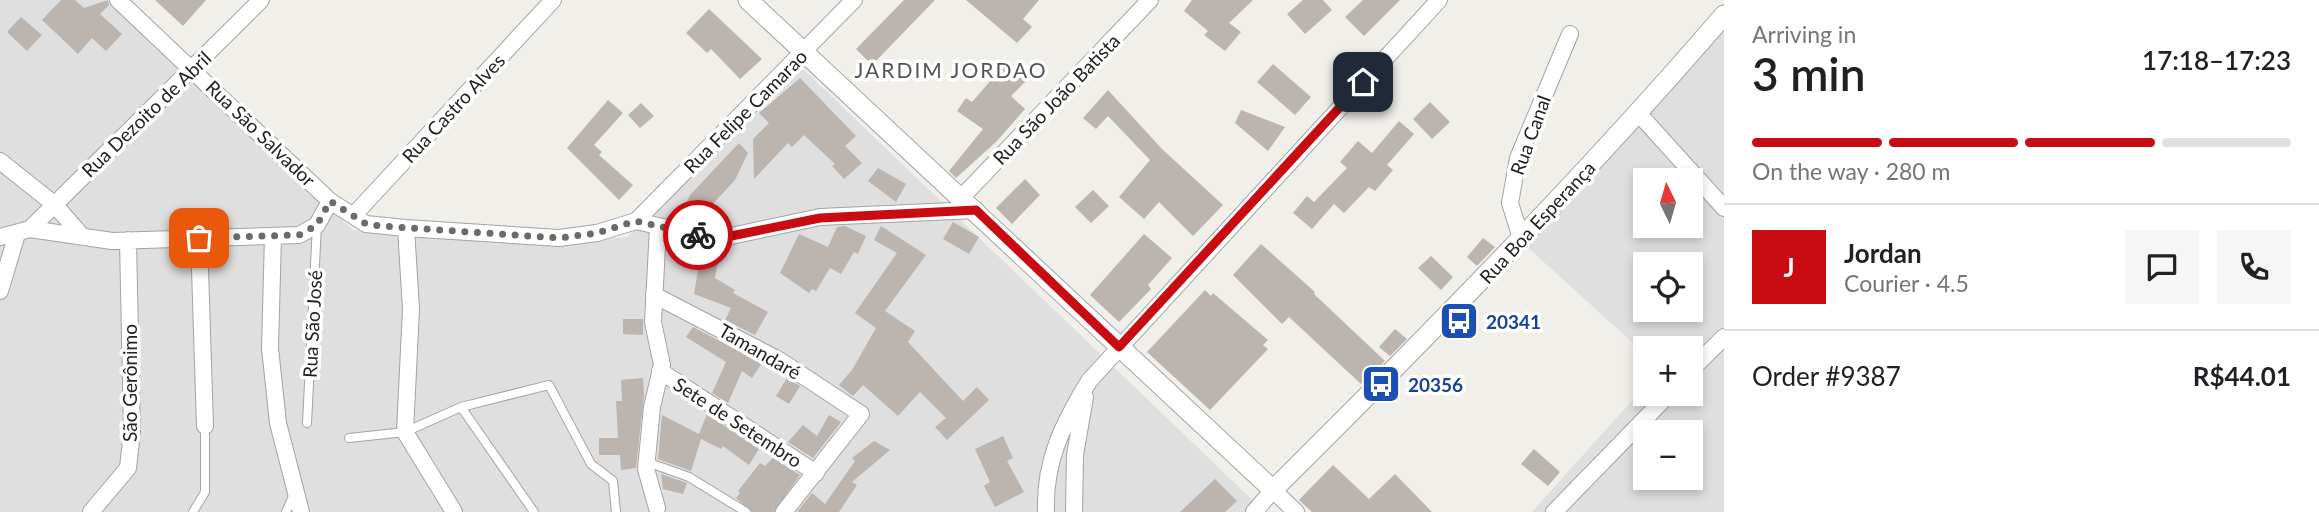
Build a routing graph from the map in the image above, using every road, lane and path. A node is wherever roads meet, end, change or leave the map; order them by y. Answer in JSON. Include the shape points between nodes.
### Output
{"nodes":[{"id":1,"x":118,"y":0,"type":"edge"},
{"id":2,"x":261,"y":0,"type":"edge"},
{"id":3,"x":553,"y":0,"type":"edge"},
{"id":4,"x":748,"y":0,"type":"edge"},
{"id":5,"x":854,"y":0,"type":"edge"},
{"id":6,"x":1150,"y":0,"type":"edge"},
{"id":7,"x":1438,"y":0,"type":"edge"},
{"id":8,"x":1724,"y":15,"type":"edge"},
{"id":9,"x":1570,"y":34,"type":"dead end"},
{"id":10,"x":804,"y":51,"type":"junction"},
{"id":11,"x":193,"y":68,"type":"junction"},
{"id":12,"x":1639,"y":114,"type":"junction"},
{"id":13,"x":0,"y":161,"type":"edge"},
{"id":14,"x":54,"y":204,"type":"junction"},
{"id":15,"x":969,"y":204,"type":"junction"},
{"id":16,"x":342,"y":208,"type":"junction"},
{"id":17,"x":1724,"y":208,"type":"edge"},
{"id":18,"x":636,"y":221,"type":"junction"},
{"id":19,"x":317,"y":225,"type":"junction"},
{"id":20,"x":658,"y":227,"type":"junction"},
{"id":21,"x":406,"y":228,"type":"junction"},
{"id":22,"x":15,"y":233,"type":"edge"},
{"id":23,"x":82,"y":236,"type":"junction"},
{"id":24,"x":273,"y":236,"type":"junction"},
{"id":25,"x":199,"y":238,"type":"junction"},
{"id":26,"x":1521,"y":238,"type":"junction"},
{"id":27,"x":128,"y":240,"type":"junction"},
{"id":28,"x":0,"y":291,"type":"edge"},
{"id":29,"x":654,"y":295,"type":"junction"},
{"id":30,"x":1724,"y":337,"type":"edge"},
{"id":31,"x":1119,"y":347,"type":"junction"},
{"id":32,"x":1703,"y":359,"type":"edge"},
{"id":33,"x":660,"y":371,"type":"junction"},
{"id":34,"x":1089,"y":381,"type":"junction"},
{"id":35,"x":1657,"y":406,"type":"edge"},
{"id":36,"x":461,"y":407,"type":"junction"},
{"id":37,"x":307,"y":423,"type":"dead end"},
{"id":38,"x":205,"y":426,"type":"joint"},
{"id":39,"x":405,"y":432,"type":"junction"},
{"id":40,"x":349,"y":438,"type":"dead end"},
{"id":41,"x":647,"y":462,"type":"junction"},
{"id":42,"x":816,"y":473,"type":"junction"},
{"id":43,"x":296,"y":488,"type":"junction"},
{"id":44,"x":1273,"y":490,"type":"junction"},
{"id":45,"x":656,"y":508,"type":"dead end"},
{"id":46,"x":91,"y":512,"type":"edge"},
{"id":47,"x":193,"y":512,"type":"edge"},
{"id":48,"x":286,"y":512,"type":"edge"},
{"id":49,"x":301,"y":512,"type":"edge"},
{"id":50,"x":454,"y":512,"type":"edge"},
{"id":51,"x":534,"y":512,"type":"edge"},
{"id":52,"x":616,"y":512,"type":"edge"},
{"id":53,"x":746,"y":512,"type":"edge"},
{"id":54,"x":784,"y":512,"type":"edge"},
{"id":55,"x":1046,"y":512,"type":"edge"},
{"id":56,"x":1074,"y":512,"type":"edge"},
{"id":57,"x":1254,"y":512,"type":"edge"},
{"id":58,"x":1296,"y":512,"type":"edge"},
{"id":59,"x":1554,"y":512,"type":"edge"}],
"edges":[{"from":1,"to":11,"type":"street","name":"Rua São Salvador"},
{"from":2,"to":11,"type":"street","name":"Rua Dezoito de Abril"},
{"from":3,"to":16,"type":"street","name":"Rua Castro Alves"},
{"from":4,"to":10,"type":"street"},
{"from":5,"to":10,"type":"street","name":"Rua Felipe Camarao"},
{"from":6,"to":15,"type":"street","name":"Rua São João Batista"},
{"from":7,"to":31,"type":"street"},
{"from":8,"to":12,"type":"street","name":"Rua Boa Esperança"},
{"from":9,"to":26,"type":"street","name":"Rua Canal","via":[[1518,158],[1510,203]]},
{"from":10,"to":15,"type":"street"},
{"from":10,"to":18,"type":"street","name":"Rua Felipe Camarao"},
{"from":11,"to":14,"type":"street","name":"Rua Dezoito de Abril"},
{"from":11,"to":16,"type":"street","name":"Rua São Salvador"},
{"from":12,"to":17,"type":"street"},
{"from":12,"to":26,"type":"street","name":"Rua Boa Esperança"},
{"from":13,"to":14,"type":"street"},
{"from":14,"to":22,"type":"street","name":"Rua Dezoito de Abril"},
{"from":14,"to":23,"type":"street"},
{"from":15,"to":20,"type":"street","via":[[820,218],[731,236]]},
{"from":15,"to":31,"type":"street"},
{"from":16,"to":19,"type":"street","name":"Rua Castro Alves"},
{"from":16,"to":21,"type":"street","via":[[366,224]]},
{"from":18,"to":20,"type":"street"},
{"from":18,"to":21,"type":"street","via":[[559,238]]},
{"from":19,"to":24,"type":"street","via":[[299,235]]},
{"from":19,"to":37,"type":"lane","name":"Rua São José"},
{"from":20,"to":29,"type":"street"},
{"from":21,"to":39,"type":"street","via":[[411,309]]},
{"from":22,"to":23,"type":"street"},
{"from":22,"to":28,"type":"street"},
{"from":23,"to":27,"type":"street"},
{"from":24,"to":25,"type":"street"},
{"from":24,"to":43,"type":"street","via":[[270,348],[278,423]]},
{"from":25,"to":27,"type":"street"},
{"from":25,"to":38,"type":"street"},
{"from":26,"to":44,"type":"street","name":"Rua Boa Esperança","via":[[1464,301]]},
{"from":27,"to":46,"type":"street","name":"São Gerônimo","via":[[132,432],[128,468]]},
{"from":29,"to":33,"type":"street"},
{"from":29,"to":42,"type":"street","name":"Tamandaré","via":[[779,360],[861,414]]},
{"from":30,"to":32,"type":"street"},
{"from":31,"to":34,"type":"street"},
{"from":31,"to":44,"type":"street"},
{"from":33,"to":41,"type":"street"},
{"from":33,"to":42,"type":"street","name":"Sete de Setembro"},
{"from":34,"to":55,"type":"street","via":[[1062,426],[1049,463]]},
{"from":34,"to":56,"type":"street","via":[[1075,455]]},
{"from":35,"to":59,"type":"street"},
{"from":36,"to":39,"type":"lane"},
{"from":36,"to":51,"type":"lane"},
{"from":36,"to":52,"type":"lane","via":[[549,385],[591,464],[612,481]]},
{"from":38,"to":47,"type":"lane","via":[[205,492]]},
{"from":39,"to":40,"type":"lane"},
{"from":39,"to":50,"type":"street"},
{"from":41,"to":45,"type":"street"},
{"from":41,"to":53,"type":"lane","via":[[689,477]]},
{"from":42,"to":54,"type":"street"},
{"from":43,"to":48,"type":"lane"},
{"from":43,"to":49,"type":"street"},
{"from":44,"to":57,"type":"street","name":"Rua Boa Esperança"},
{"from":44,"to":58,"type":"street"}]}
